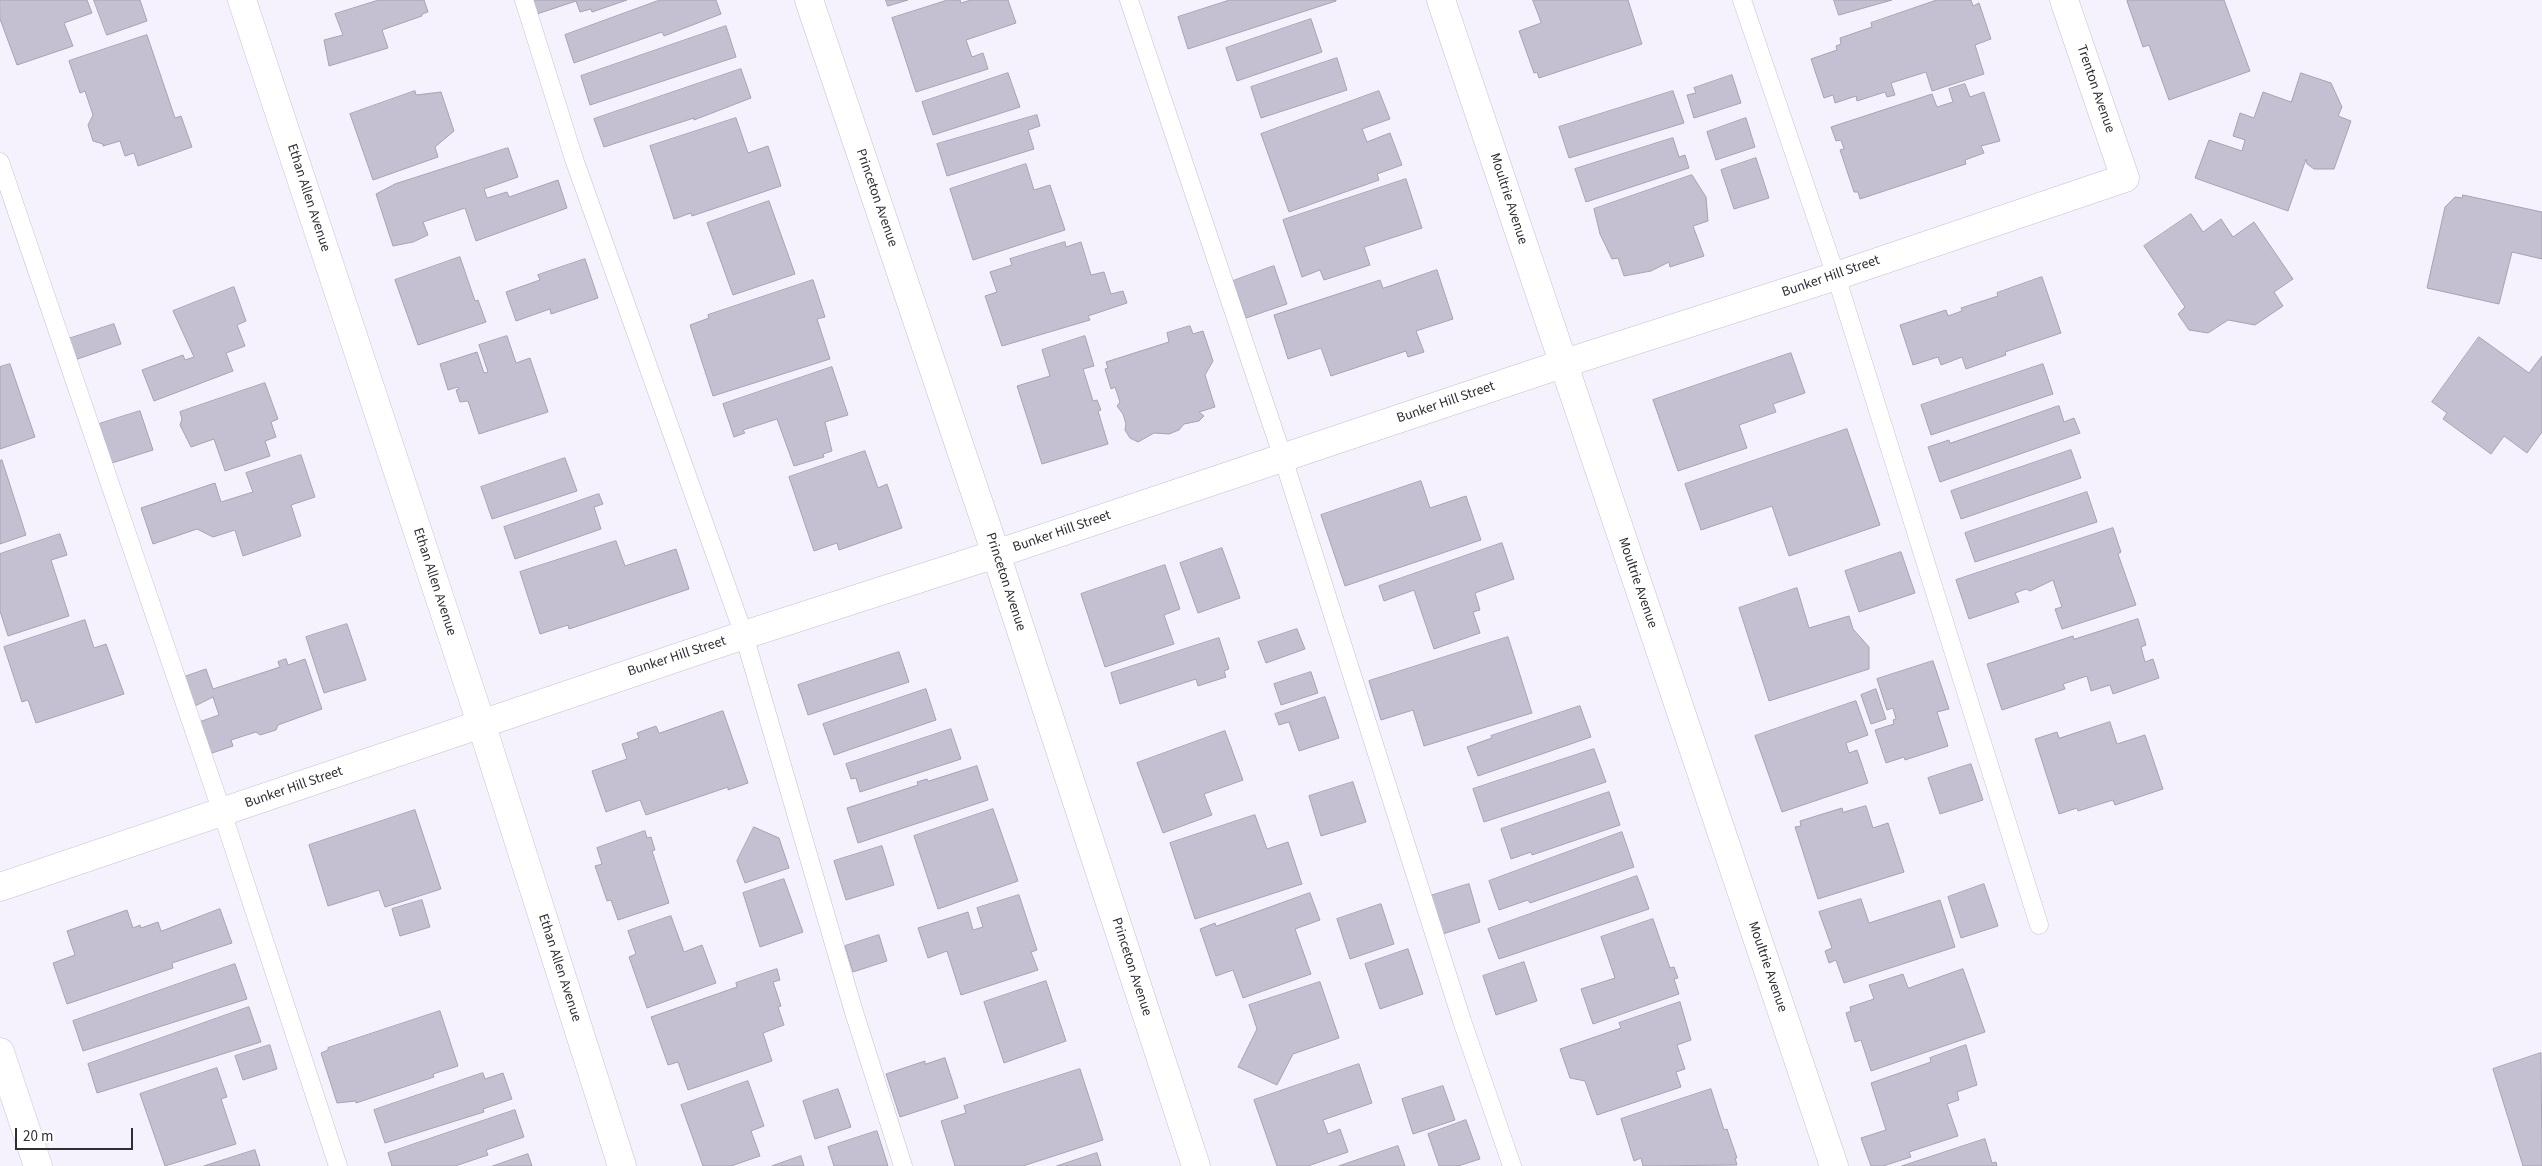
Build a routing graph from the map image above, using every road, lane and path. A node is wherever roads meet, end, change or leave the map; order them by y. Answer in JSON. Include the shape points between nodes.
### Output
{"nodes":[{"id":1,"x":242,"y":0,"type":"edge"},
{"id":2,"x":524,"y":0,"type":"edge"},
{"id":3,"x":809,"y":0,"type":"edge"},
{"id":4,"x":1129,"y":0,"type":"edge"},
{"id":5,"x":1441,"y":0,"type":"edge"},
{"id":6,"x":1742,"y":0,"type":"edge"},
{"id":7,"x":2064,"y":0,"type":"edge"},
{"id":8,"x":0,"y":162,"type":"edge"},
{"id":9,"x":2125,"y":178,"type":"joint"},
{"id":10,"x":1836,"y":276,"type":"junction"},
{"id":11,"x":1562,"y":364,"type":"junction"},
{"id":12,"x":1284,"y":458,"type":"junction"},
{"id":13,"x":996,"y":554,"type":"junction"},
{"id":14,"x":744,"y":635,"type":"junction"},
{"id":15,"x":480,"y":723,"type":"junction"},
{"id":16,"x":222,"y":812,"type":"junction"},
{"id":17,"x":0,"y":887,"type":"edge"},
{"id":18,"x":2039,"y":925,"type":"dead end"},
{"id":19,"x":0,"y":1052,"type":"edge"},
{"id":20,"x":38,"y":1166,"type":"edge"},
{"id":21,"x":338,"y":1166,"type":"edge"},
{"id":22,"x":622,"y":1166,"type":"edge"},
{"id":23,"x":903,"y":1166,"type":"edge"},
{"id":24,"x":1196,"y":1166,"type":"edge"},
{"id":25,"x":1512,"y":1166,"type":"edge"},
{"id":26,"x":1834,"y":1166,"type":"edge"}],
"edges":[{"from":1,"to":15,"type":"street","name":"Ethan Allen Avenue"},
{"from":2,"to":14,"type":"lane","via":[[574,159]]},
{"from":3,"to":13,"type":"street","name":"Princeton Avenue"},
{"from":4,"to":12,"type":"lane"},
{"from":5,"to":11,"type":"street","name":"Moultrie Avenue"},
{"from":6,"to":10,"type":"lane"},
{"from":7,"to":9,"type":"street","name":"Trenton Avenue"},
{"from":8,"to":16,"type":"lane"},
{"from":9,"to":10,"type":"street","name":"Bunker Hill Street"},
{"from":10,"to":11,"type":"street","name":"Bunker Hill Street"},
{"from":10,"to":18,"type":"lane"},
{"from":11,"to":12,"type":"street","name":"Bunker Hill Street"},
{"from":11,"to":26,"type":"street","name":"Moultrie Avenue"},
{"from":12,"to":13,"type":"street","name":"Bunker Hill Street"},
{"from":12,"to":25,"type":"lane","via":[[1462,1021]]},
{"from":13,"to":14,"type":"street","name":"Bunker Hill Street"},
{"from":13,"to":24,"type":"street","name":"Princeton Avenue"},
{"from":14,"to":15,"type":"street","name":"Bunker Hill Street"},
{"from":14,"to":23,"type":"lane","via":[[853,1009]]},
{"from":15,"to":16,"type":"street","name":"Bunker Hill Street"},
{"from":15,"to":22,"type":"street","name":"Ethan Allen Avenue"},
{"from":16,"to":17,"type":"street","name":"Bunker Hill Street"},
{"from":16,"to":21,"type":"lane"},
{"from":19,"to":20,"type":"street"}]}
